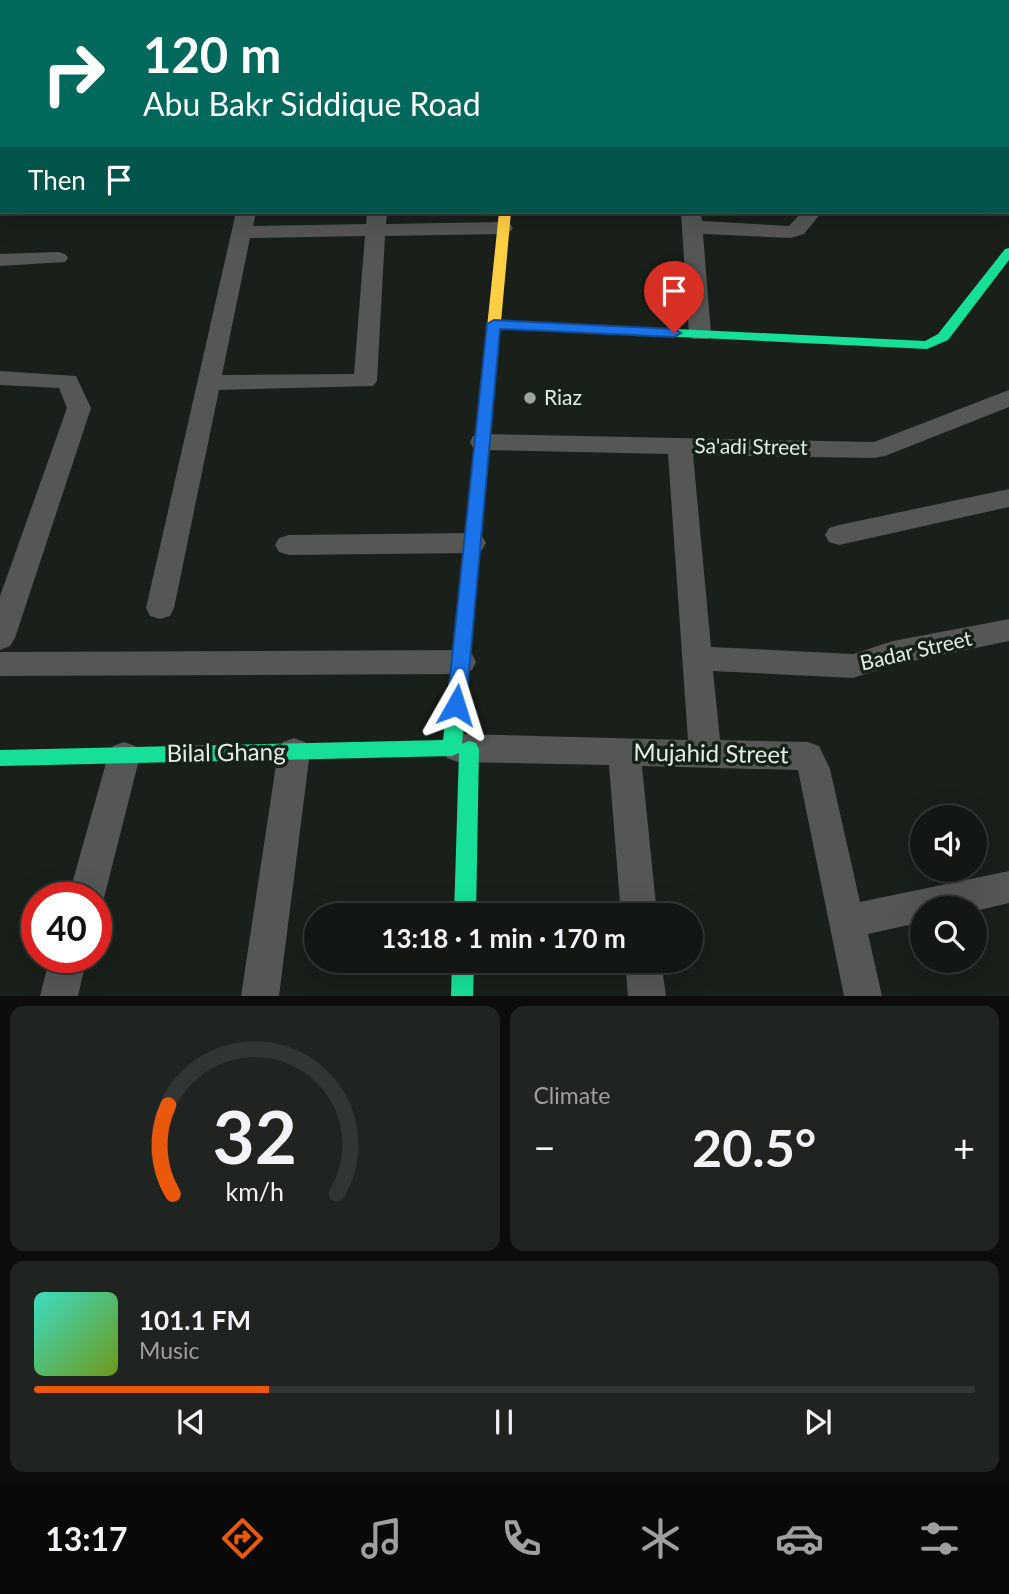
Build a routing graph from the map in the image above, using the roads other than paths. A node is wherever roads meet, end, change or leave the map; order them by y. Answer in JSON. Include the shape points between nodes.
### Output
{"nodes":[{"id":1,"x":591,"y":0,"type":"edge"},
{"id":2,"x":597,"y":0,"type":"edge"},
{"id":3,"x":810,"y":214,"type":"edge"},
{"id":4,"x":691,"y":219,"type":"edge"},
{"id":5,"x":504,"y":220,"type":"edge"},
{"id":6,"x":377,"y":221,"type":"edge"},
{"id":7,"x":243,"y":222,"type":"edge"},
{"id":8,"x":1009,"y":252,"type":"edge"},
{"id":9,"x":58,"y":258,"type":"dead end"},
{"id":10,"x":0,"y":260,"type":"edge"},
{"id":11,"x":494,"y":324,"type":"junction"},
{"id":12,"x":700,"y":334,"type":"junction"},
{"id":13,"x":0,"y":378,"type":"edge"},
{"id":14,"x":210,"y":383,"type":"junction"},
{"id":15,"x":1009,"y":398,"type":"edge"},
{"id":16,"x":482,"y":442,"type":"junction"},
{"id":17,"x":680,"y":445,"type":"junction"},
{"id":18,"x":1009,"y":498,"type":"edge"},
{"id":19,"x":839,"y":535,"type":"dead end"},
{"id":20,"x":472,"y":543,"type":"junction"},
{"id":21,"x":289,"y":545,"type":"dead end"},
{"id":22,"x":160,"y":608,"type":"dead end"},
{"id":23,"x":1009,"y":630,"type":"edge"},
{"id":24,"x":0,"y":638,"type":"edge"},
{"id":25,"x":697,"y":658,"type":"junction"},
{"id":26,"x":461,"y":662,"type":"junction"},
{"id":27,"x":0,"y":664,"type":"edge"},
{"id":28,"x":461,"y":748,"type":"junction"},
{"id":29,"x":294,"y":752,"type":"junction"},
{"id":30,"x":624,"y":752,"type":"junction"},
{"id":31,"x":705,"y":754,"type":"junction"},
{"id":32,"x":124,"y":756,"type":"junction"},
{"id":33,"x":0,"y":758,"type":"edge"},
{"id":34,"x":90,"y":882,"type":"edge"},
{"id":35,"x":1009,"y":887,"type":"edge"},
{"id":36,"x":465,"y":903,"type":"edge"},
{"id":37,"x":638,"y":903,"type":"edge"},
{"id":38,"x":846,"y":922,"type":"junction"},
{"id":39,"x":65,"y":973,"type":"edge"},
{"id":40,"x":463,"y":973,"type":"edge"},
{"id":41,"x":644,"y":973,"type":"edge"},
{"id":42,"x":59,"y":996,"type":"edge"},
{"id":43,"x":260,"y":996,"type":"edge"},
{"id":44,"x":463,"y":996,"type":"edge"},
{"id":45,"x":647,"y":996,"type":"edge"},
{"id":46,"x":863,"y":996,"type":"edge"}],
"edges":[{"from":1,"to":2,"type":"street"},
{"from":3,"to":4,"type":"street","via":[[791,232]]},
{"from":4,"to":12,"type":"street"},
{"from":5,"to":6,"type":"street"},
{"from":5,"to":11,"type":"street"},
{"from":6,"to":7,"type":"street"},
{"from":6,"to":14,"type":"street","via":[[365,381]]},
{"from":7,"to":14,"type":"street"},
{"from":8,"to":12,"type":"street","via":[[943,337],[927,345]]},
{"from":9,"to":10,"type":"street"},
{"from":11,"to":12,"type":"street"},
{"from":11,"to":16,"type":"street"},
{"from":13,"to":24,"type":"street","via":[[68,381],[79,408]]},
{"from":14,"to":22,"type":"street"},
{"from":15,"to":17,"type":"street","name":"Sa'adi Street","via":[[885,448]]},
{"from":16,"to":17,"type":"street","name":"Sa'adi Street"},
{"from":16,"to":20,"type":"street"},
{"from":17,"to":25,"type":"street"},
{"from":18,"to":19,"type":"street"},
{"from":20,"to":21,"type":"street"},
{"from":20,"to":26,"type":"street"},
{"from":23,"to":25,"type":"street","name":"Badar Street","via":[[893,653],[853,666]]},
{"from":25,"to":31,"type":"street"},
{"from":26,"to":27,"type":"street"},
{"from":26,"to":28,"type":"street"},
{"from":28,"to":29,"type":"street","name":"Bilal Ghang"},
{"from":28,"to":30,"type":"street","name":"Mujahid Street"},
{"from":28,"to":36,"type":"street"},
{"from":29,"to":32,"type":"street","name":"Bilal Ghang"},
{"from":29,"to":43,"type":"street"},
{"from":30,"to":31,"type":"street","name":"Mujahid Street"},
{"from":30,"to":37,"type":"street"},
{"from":31,"to":38,"type":"street","name":"Mujahid Street","via":[[808,756]]},
{"from":32,"to":33,"type":"street","name":"Bilal Ghang"},
{"from":32,"to":34,"type":"street"},
{"from":35,"to":38,"type":"street"},
{"from":38,"to":46,"type":"street","name":"Mujahid Street"},
{"from":39,"to":42,"type":"street"},
{"from":40,"to":44,"type":"street"},
{"from":41,"to":45,"type":"street"}]}
